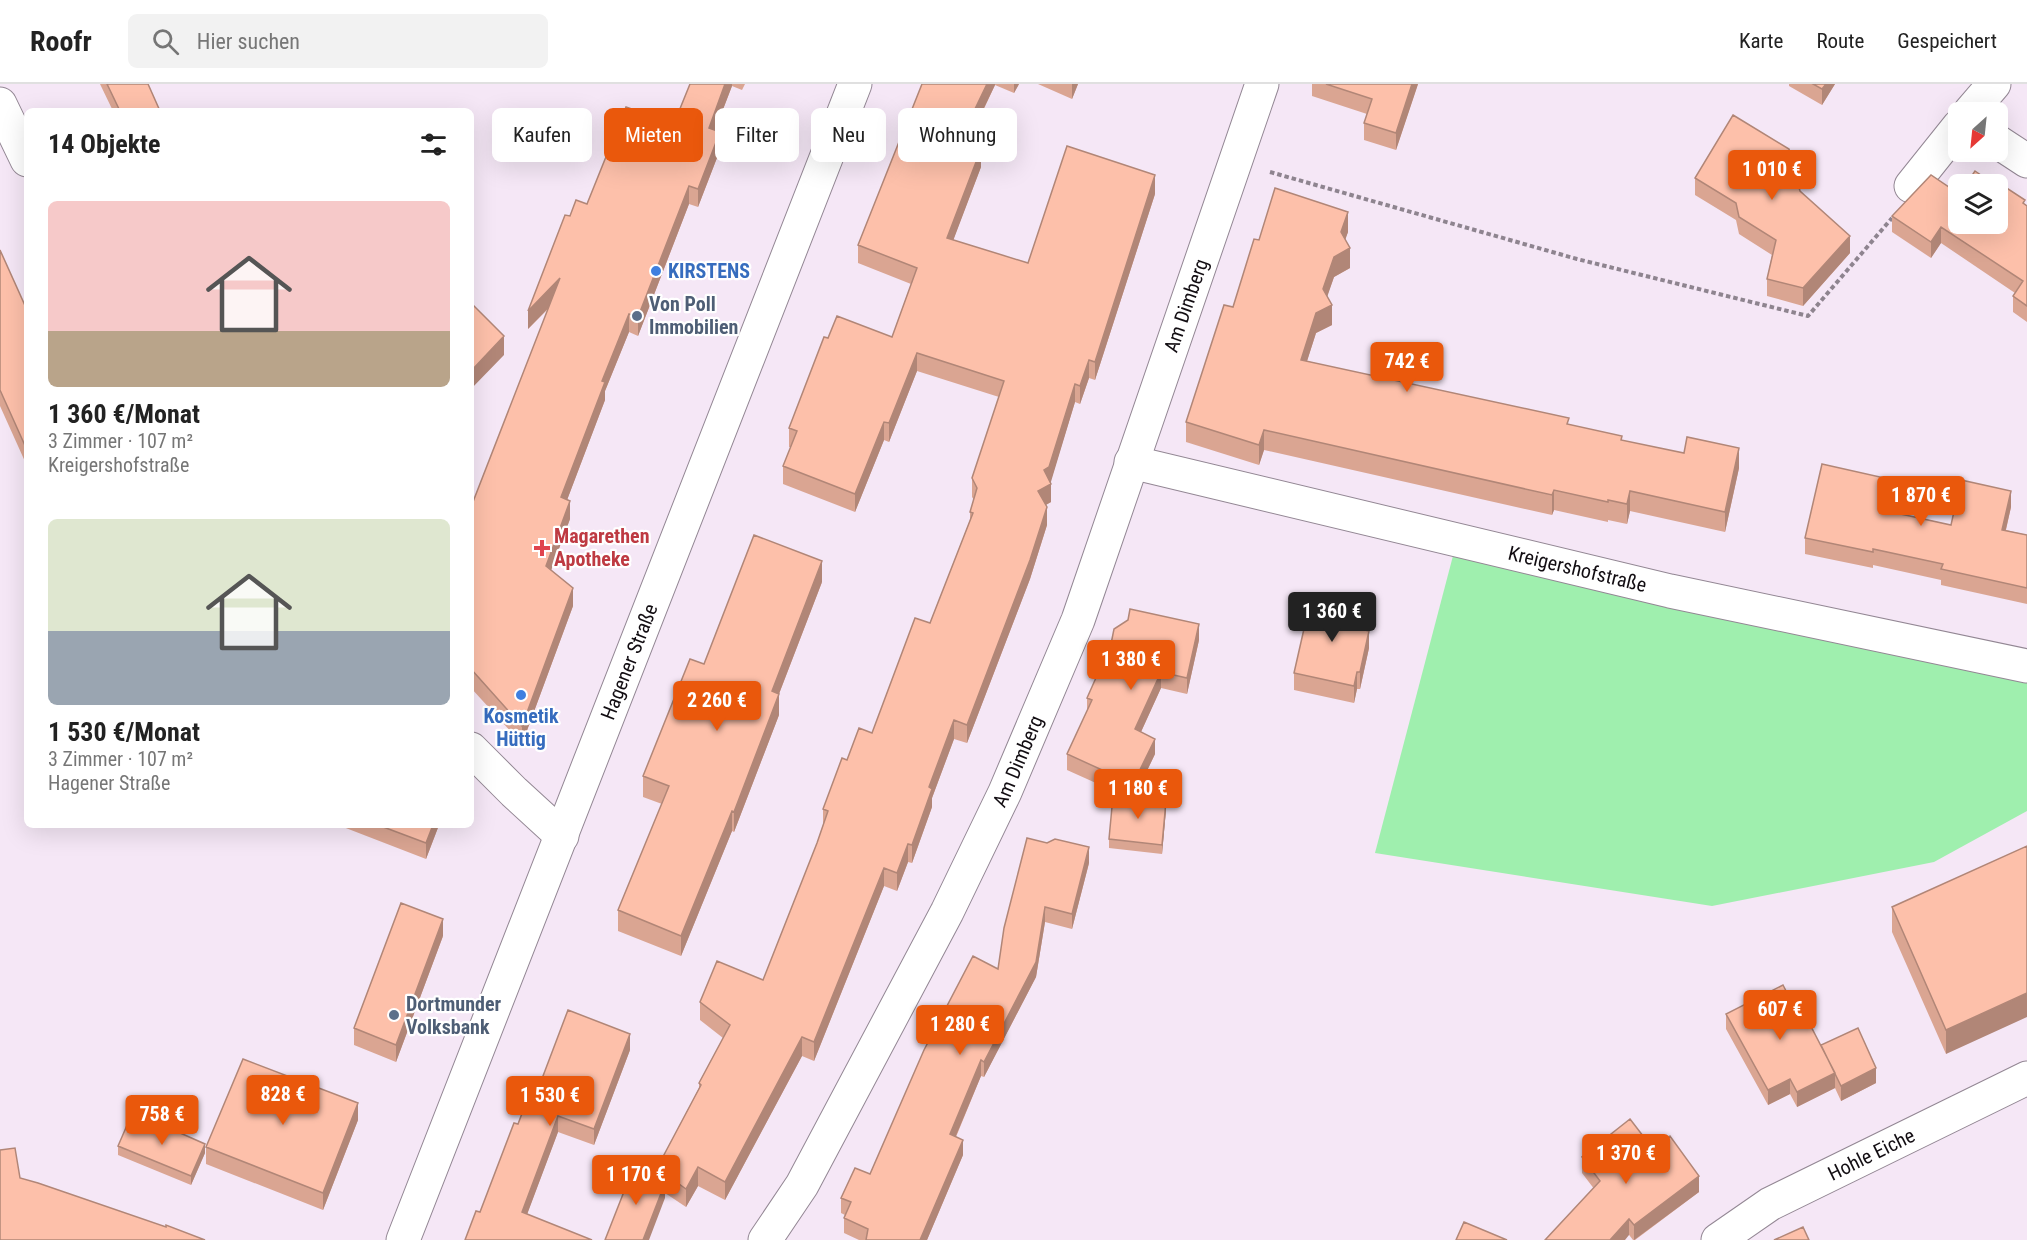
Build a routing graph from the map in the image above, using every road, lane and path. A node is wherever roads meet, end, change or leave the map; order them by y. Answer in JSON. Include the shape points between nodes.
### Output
{"nodes":[{"id":1,"x":855,"y":84,"type":"edge"},
{"id":2,"x":1262,"y":84,"type":"edge"},
{"id":3,"x":1994,"y":84,"type":"edge"},
{"id":4,"x":1979,"y":102,"type":"edge"},
{"id":5,"x":0,"y":104,"type":"edge"},
{"id":6,"x":1948,"y":140,"type":"edge"},
{"id":7,"x":2008,"y":149,"type":"edge"},
{"id":8,"x":24,"y":154,"type":"edge"},
{"id":9,"x":2027,"y":161,"type":"edge"},
{"id":10,"x":1235,"y":162,"type":"junction"},
{"id":11,"x":1911,"y":186,"type":"joint"},
{"id":12,"x":1131,"y":462,"type":"junction"},
{"id":13,"x":2027,"y":666,"type":"edge"},
{"id":14,"x":474,"y":752,"type":"edge"},
{"id":15,"x":562,"y":836,"type":"junction"},
{"id":16,"x":2027,"y":1078,"type":"edge"},
{"id":17,"x":403,"y":1240,"type":"edge"},
{"id":18,"x":765,"y":1240,"type":"edge"},
{"id":19,"x":1719,"y":1240,"type":"edge"}],
"edges":[{"from":1,"to":15,"type":"street","name":"Hagener Straße"},
{"from":2,"to":10,"type":"street","name":"Am Dimberg"},
{"from":3,"to":4,"type":"street"},
{"from":5,"to":8,"type":"street"},
{"from":6,"to":11,"type":"street"},
{"from":7,"to":9,"type":"street"},
{"from":10,"to":11,"type":"path","via":[[1577,260],[1808,316],[1916,192]]},
{"from":10,"to":12,"type":"street","name":"Am Dimberg"},
{"from":12,"to":13,"type":"street","name":"Kreigershofstraße","via":[[1670,591]]},
{"from":12,"to":18,"type":"street","name":"Am Dimberg","via":[[1078,620],[1005,792],[802,1185]]},
{"from":14,"to":15,"type":"street"},
{"from":15,"to":17,"type":"street","name":"Hagener Straße"},
{"from":16,"to":19,"type":"street","name":"Hohle Eiche","via":[[1770,1204]]}]}
